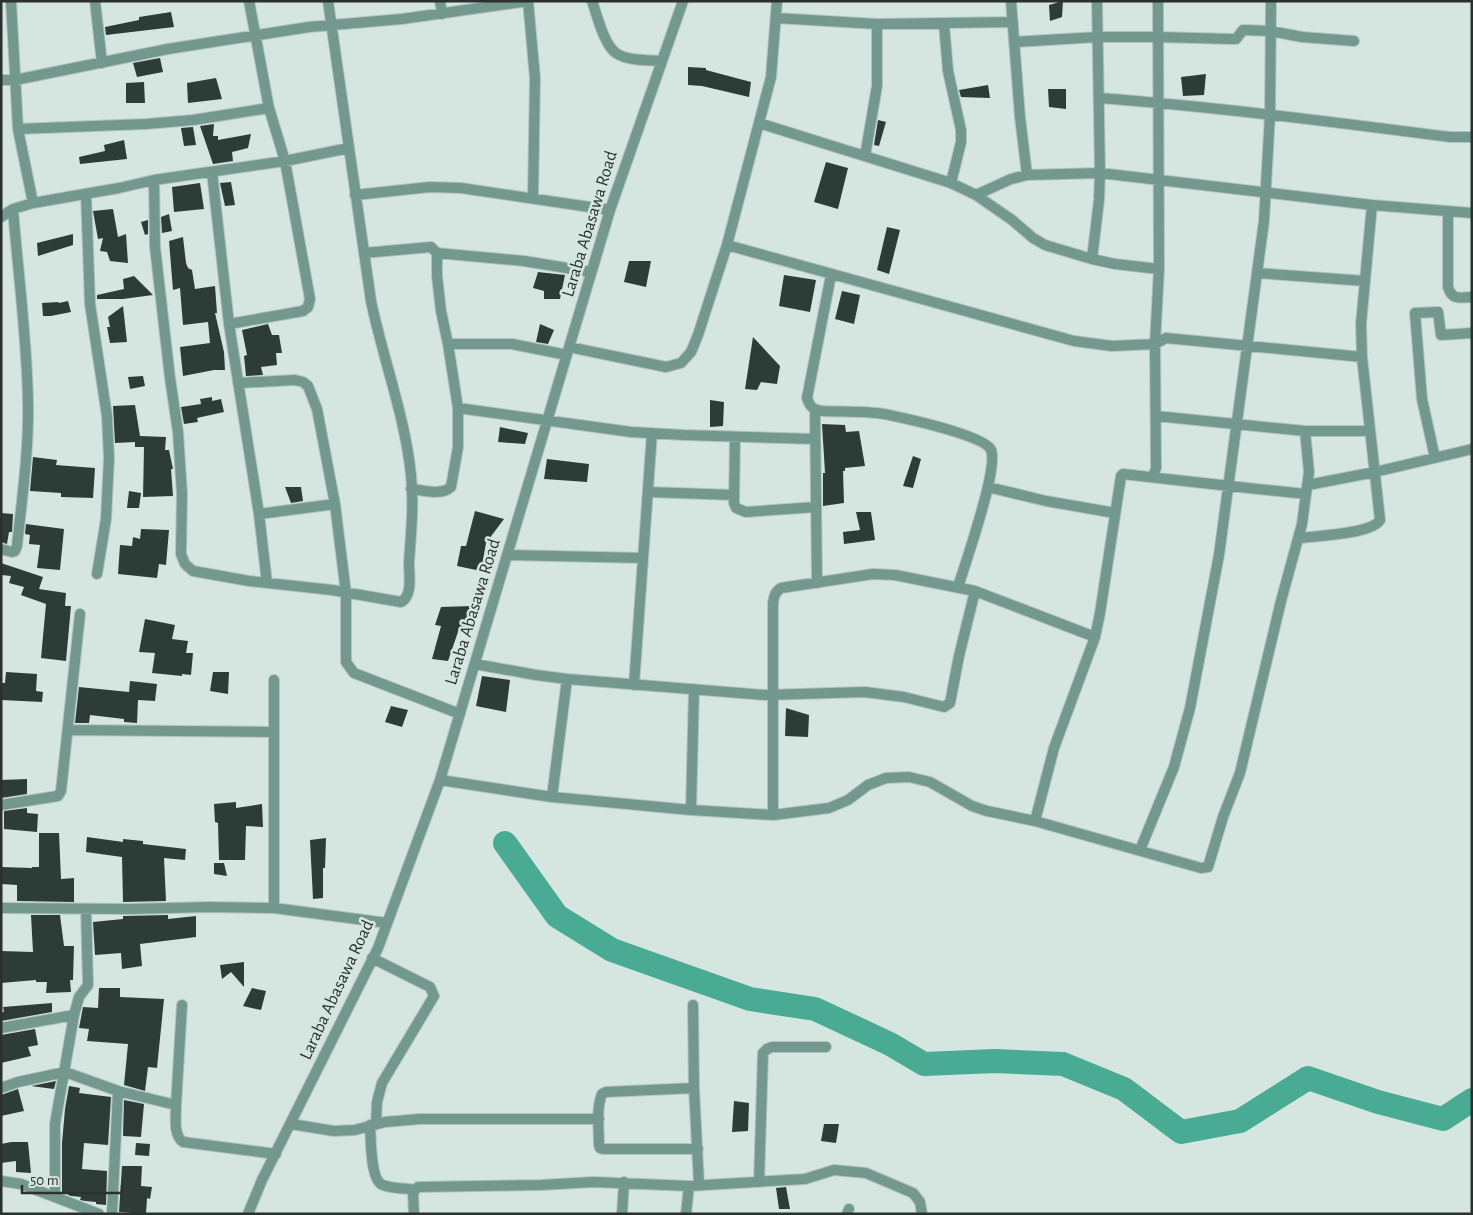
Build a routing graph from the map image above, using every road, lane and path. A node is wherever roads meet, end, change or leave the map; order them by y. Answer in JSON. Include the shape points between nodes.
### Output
{"nodes":[{"id":1,"x":11,"y":1,"type":"edge"},
{"id":2,"x":95,"y":1,"type":"edge"},
{"id":3,"x":249,"y":1,"type":"edge"},
{"id":4,"x":328,"y":1,"type":"edge"},
{"id":5,"x":440,"y":1,"type":"edge"},
{"id":6,"x":528,"y":1,"type":"edge"},
{"id":7,"x":592,"y":1,"type":"edge"},
{"id":8,"x":683,"y":1,"type":"edge"},
{"id":9,"x":777,"y":1,"type":"edge"},
{"id":10,"x":1011,"y":1,"type":"edge"},
{"id":11,"x":1097,"y":1,"type":"edge"},
{"id":12,"x":1158,"y":1,"type":"edge"},
{"id":13,"x":1271,"y":1,"type":"edge"},
{"id":14,"x":442,"y":14,"type":"junction"},
{"id":15,"x":776,"y":18,"type":"junction"},
{"id":16,"x":1013,"y":22,"type":"junction"},
{"id":17,"x":877,"y":24,"type":"junction"},
{"id":18,"x":944,"y":24,"type":"junction"},
{"id":19,"x":332,"y":25,"type":"junction"},
{"id":20,"x":1270,"y":31,"type":"junction"},
{"id":21,"x":254,"y":36,"type":"junction"},
{"id":22,"x":1158,"y":36,"type":"junction"},
{"id":23,"x":1098,"y":37,"type":"junction"},
{"id":24,"x":1354,"y":40,"type":"dead end"},
{"id":25,"x":1014,"y":42,"type":"junction"},
{"id":26,"x":662,"y":61,"type":"junction"},
{"id":27,"x":102,"y":63,"type":"junction"},
{"id":28,"x":1,"y":80,"type":"edge"},
{"id":29,"x":15,"y":80,"type":"junction"},
{"id":30,"x":1099,"y":98,"type":"junction"},
{"id":31,"x":1158,"y":102,"type":"junction"},
{"id":32,"x":270,"y":108,"type":"junction"},
{"id":33,"x":1270,"y":114,"type":"junction"},
{"id":34,"x":759,"y":123,"type":"junction"},
{"id":35,"x":18,"y":129,"type":"junction"},
{"id":36,"x":1472,"y":137,"type":"edge"},
{"id":37,"x":349,"y":148,"type":"junction"},
{"id":38,"x":865,"y":156,"type":"junction"},
{"id":39,"x":285,"y":161,"type":"junction"},
{"id":40,"x":212,"y":172,"type":"junction"},
{"id":41,"x":1100,"y":173,"type":"junction"},
{"id":42,"x":1027,"y":174,"type":"junction"},
{"id":43,"x":1159,"y":179,"type":"junction"},
{"id":44,"x":154,"y":180,"type":"junction"},
{"id":45,"x":951,"y":183,"type":"junction"},
{"id":46,"x":1266,"y":193,"type":"junction"},
{"id":47,"x":86,"y":194,"type":"junction"},
{"id":48,"x":355,"y":195,"type":"junction"},
{"id":49,"x":976,"y":195,"type":"junction"},
{"id":50,"x":532,"y":198,"type":"junction"},
{"id":51,"x":33,"y":203,"type":"junction"},
{"id":52,"x":1372,"y":205,"type":"junction"},
{"id":53,"x":13,"y":209,"type":"junction"},
{"id":54,"x":610,"y":210,"type":"junction"},
{"id":55,"x":1448,"y":211,"type":"junction"},
{"id":56,"x":1472,"y":213,"type":"edge"},
{"id":57,"x":1,"y":218,"type":"edge"},
{"id":58,"x":727,"y":245,"type":"junction"},
{"id":59,"x":364,"y":253,"type":"junction"},
{"id":60,"x":437,"y":253,"type":"junction"},
{"id":61,"x":1092,"y":259,"type":"junction"},
{"id":62,"x":1159,"y":269,"type":"junction"},
{"id":63,"x":591,"y":272,"type":"junction"},
{"id":64,"x":1258,"y":273,"type":"junction"},
{"id":65,"x":831,"y":275,"type":"junction"},
{"id":66,"x":1365,"y":281,"type":"junction"},
{"id":67,"x":1472,"y":297,"type":"edge"},
{"id":68,"x":229,"y":324,"type":"junction"},
{"id":69,"x":1472,"y":333,"type":"edge"},
{"id":70,"x":448,"y":344,"type":"junction"},
{"id":71,"x":1154,"y":344,"type":"junction"},
{"id":72,"x":1248,"y":345,"type":"junction"},
{"id":73,"x":568,"y":351,"type":"junction"},
{"id":74,"x":1362,"y":357,"type":"junction"},
{"id":75,"x":238,"y":383,"type":"junction"},
{"id":76,"x":458,"y":408,"type":"junction"},
{"id":77,"x":815,"y":410,"type":"junction"},
{"id":78,"x":1156,"y":416,"type":"junction"},
{"id":79,"x":548,"y":420,"type":"junction"},
{"id":80,"x":1237,"y":425,"type":"junction"},
{"id":81,"x":1305,"y":431,"type":"junction"},
{"id":82,"x":1370,"y":432,"type":"junction"},
{"id":83,"x":652,"y":433,"type":"junction"},
{"id":84,"x":735,"y":436,"type":"junction"},
{"id":85,"x":815,"y":439,"type":"junction"},
{"id":86,"x":1472,"y":449,"type":"edge"},
{"id":87,"x":1435,"y":458,"type":"junction"},
{"id":88,"x":1375,"y":472,"type":"junction"},
{"id":89,"x":1153,"y":477,"type":"junction"},
{"id":90,"x":988,"y":487,"type":"junction"},
{"id":91,"x":1228,"y":487,"type":"junction"},
{"id":92,"x":411,"y":489,"type":"junction"},
{"id":93,"x":1307,"y":490,"type":"junction"},
{"id":94,"x":648,"y":492,"type":"junction"},
{"id":95,"x":734,"y":495,"type":"junction"},
{"id":96,"x":335,"y":504,"type":"junction"},
{"id":97,"x":816,"y":507,"type":"junction"},
{"id":98,"x":1114,"y":513,"type":"junction"},
{"id":99,"x":258,"y":514,"type":"junction"},
{"id":100,"x":1298,"y":538,"type":"junction"},
{"id":101,"x":1,"y":549,"type":"edge"},
{"id":102,"x":508,"y":555,"type":"junction"},
{"id":103,"x":643,"y":558,"type":"junction"},
{"id":104,"x":97,"y":574,"type":"dead end"},
{"id":105,"x":267,"y":583,"type":"junction"},
{"id":106,"x":817,"y":584,"type":"junction"},
{"id":107,"x":958,"y":587,"type":"junction"},
{"id":108,"x":975,"y":591,"type":"junction"},
{"id":109,"x":346,"y":593,"type":"junction"},
{"id":110,"x":80,"y":614,"type":"dead end"},
{"id":111,"x":1095,"y":637,"type":"junction"},
{"id":112,"x":475,"y":664,"type":"junction"},
{"id":113,"x":568,"y":679,"type":"junction"},
{"id":114,"x":274,"y":680,"type":"dead end"},
{"id":115,"x":634,"y":685,"type":"junction"},
{"id":116,"x":694,"y":689,"type":"junction"},
{"id":117,"x":773,"y":694,"type":"junction"},
{"id":118,"x":460,"y":714,"type":"junction"},
{"id":119,"x":68,"y":730,"type":"junction"},
{"id":120,"x":274,"y":732,"type":"junction"},
{"id":121,"x":440,"y":780,"type":"junction"},
{"id":122,"x":552,"y":797,"type":"junction"},
{"id":123,"x":1,"y":805,"type":"edge"},
{"id":124,"x":691,"y":810,"type":"junction"},
{"id":125,"x":773,"y":815,"type":"junction"},
{"id":126,"x":1035,"y":820,"type":"junction"},
{"id":127,"x":1140,"y":850,"type":"junction"},
{"id":128,"x":1,"y":908,"type":"edge"},
{"id":129,"x":274,"y":908,"type":"junction"},
{"id":130,"x":86,"y":909,"type":"junction"},
{"id":131,"x":387,"y":924,"type":"junction"},
{"id":132,"x":372,"y":958,"type":"junction"},
{"id":133,"x":182,"y":1005,"type":"dead end"},
{"id":134,"x":692,"y":1005,"type":"dead end"},
{"id":135,"x":74,"y":1016,"type":"junction"},
{"id":136,"x":1,"y":1028,"type":"edge"},
{"id":137,"x":826,"y":1047,"type":"dead end"},
{"id":138,"x":65,"y":1072,"type":"junction"},
{"id":139,"x":1,"y":1088,"type":"edge"},
{"id":140,"x":694,"y":1088,"type":"junction"},
{"id":141,"x":118,"y":1091,"type":"junction"},
{"id":142,"x":176,"y":1105,"type":"junction"},
{"id":143,"x":599,"y":1119,"type":"junction"},
{"id":144,"x":291,"y":1124,"type":"junction"},
{"id":145,"x":373,"y":1125,"type":"junction"},
{"id":146,"x":698,"y":1149,"type":"junction"},
{"id":147,"x":276,"y":1154,"type":"junction"},
{"id":148,"x":1,"y":1181,"type":"edge"},
{"id":149,"x":624,"y":1182,"type":"junction"},
{"id":150,"x":759,"y":1182,"type":"junction"},
{"id":151,"x":694,"y":1186,"type":"junction"},
{"id":152,"x":415,"y":1190,"type":"junction"},
{"id":153,"x":55,"y":1196,"type":"junction"},
{"id":154,"x":99,"y":1214,"type":"edge"},
{"id":155,"x":112,"y":1214,"type":"edge"},
{"id":156,"x":248,"y":1214,"type":"edge"},
{"id":157,"x":414,"y":1214,"type":"edge"},
{"id":158,"x":622,"y":1214,"type":"edge"},
{"id":159,"x":686,"y":1214,"type":"edge"},
{"id":160,"x":922,"y":1214,"type":"edge"}],
"edges":[{"from":1,"to":29,"type":"street"},
{"from":2,"to":27,"type":"street"},
{"from":3,"to":21,"type":"street"},
{"from":4,"to":19,"type":"street"},
{"from":5,"to":14,"type":"street"},
{"from":6,"to":14,"type":"street"},
{"from":6,"to":50,"type":"street","via":[[535,78]]},
{"from":7,"to":26,"type":"street","via":[[609,47],[617,54]]},
{"from":8,"to":26,"type":"street","name":"Laraba Abasawa Road"},
{"from":9,"to":15,"type":"street"},
{"from":10,"to":16,"type":"street"},
{"from":11,"to":23,"type":"street"},
{"from":12,"to":22,"type":"street"},
{"from":13,"to":20,"type":"street"},
{"from":14,"to":19,"type":"street"},
{"from":15,"to":17,"type":"street"},
{"from":15,"to":34,"type":"street","via":[[771,77]]},
{"from":16,"to":18,"type":"street"},
{"from":16,"to":25,"type":"street"},
{"from":17,"to":18,"type":"street"},
{"from":17,"to":38,"type":"street","via":[[877,86]]},
{"from":18,"to":45,"type":"street","via":[[948,71],[961,130]]},
{"from":19,"to":21,"type":"street"},
{"from":19,"to":37,"type":"street"},
{"from":20,"to":22,"type":"street","via":[[1243,30],[1232,40]]},
{"from":20,"to":24,"type":"street","via":[[1302,37]]},
{"from":20,"to":33,"type":"street"},
{"from":21,"to":27,"type":"street"},
{"from":21,"to":32,"type":"street"},
{"from":22,"to":23,"type":"street"},
{"from":22,"to":31,"type":"street"},
{"from":23,"to":25,"type":"street"},
{"from":23,"to":30,"type":"street"},
{"from":25,"to":42,"type":"street"},
{"from":26,"to":54,"type":"street","name":"Laraba Abasawa Road"},
{"from":27,"to":29,"type":"street"},
{"from":28,"to":29,"type":"street"},
{"from":29,"to":35,"type":"street"},
{"from":30,"to":31,"type":"street"},
{"from":30,"to":41,"type":"street"},
{"from":31,"to":33,"type":"street"},
{"from":31,"to":43,"type":"street"},
{"from":32,"to":35,"type":"street","via":[[146,124]]},
{"from":32,"to":39,"type":"street"},
{"from":33,"to":36,"type":"street"},
{"from":33,"to":46,"type":"street"},
{"from":34,"to":38,"type":"street"},
{"from":34,"to":58,"type":"street"},
{"from":35,"to":51,"type":"street"},
{"from":37,"to":39,"type":"street"},
{"from":37,"to":48,"type":"street"},
{"from":38,"to":45,"type":"street"},
{"from":39,"to":40,"type":"street"},
{"from":39,"to":68,"type":"street","via":[[310,291],[308,307],[303,311]]},
{"from":40,"to":44,"type":"street"},
{"from":40,"to":68,"type":"street"},
{"from":41,"to":42,"type":"street"},
{"from":41,"to":43,"type":"street"},
{"from":41,"to":61,"type":"street"},
{"from":42,"to":49,"type":"street"},
{"from":43,"to":46,"type":"street"},
{"from":43,"to":62,"type":"street"},
{"from":44,"to":47,"type":"street"},
{"from":44,"to":105,"type":"street","via":[[156,257],[179,441],[181,554],[193,571]]},
{"from":45,"to":49,"type":"street"},
{"from":46,"to":52,"type":"street"},
{"from":46,"to":64,"type":"street"},
{"from":47,"to":51,"type":"street"},
{"from":47,"to":104,"type":"street","via":[[90,304],[108,416],[106,519]]},
{"from":48,"to":50,"type":"street","via":[[438,187]]},
{"from":48,"to":59,"type":"street"},
{"from":49,"to":61,"type":"street","via":[[1045,245]]},
{"from":50,"to":54,"type":"street"},
{"from":51,"to":53,"type":"street"},
{"from":52,"to":55,"type":"street"},
{"from":52,"to":66,"type":"street"},
{"from":53,"to":57,"type":"street"},
{"from":53,"to":101,"type":"street","via":[[24,327],[28,451],[17,546],[12,552]]},
{"from":54,"to":63,"type":"street","name":"Laraba Abasawa Road"},
{"from":55,"to":56,"type":"street"},
{"from":55,"to":67,"type":"street","via":[[1448,287],[1456,298]]},
{"from":58,"to":65,"type":"street"},
{"from":58,"to":73,"type":"street","via":[[698,335],[691,352],[681,363],[666,367]]},
{"from":59,"to":60,"type":"street","via":[[431,247]]},
{"from":59,"to":92,"type":"street","via":[[376,324],[404,431]]},
{"from":60,"to":63,"type":"street","via":[[524,261]]},
{"from":60,"to":70,"type":"street","via":[[440,311]]},
{"from":61,"to":62,"type":"street"},
{"from":62,"to":71,"type":"street"},
{"from":63,"to":73,"type":"street","name":"Laraba Abasawa Road"},
{"from":64,"to":66,"type":"street"},
{"from":64,"to":72,"type":"street"},
{"from":65,"to":71,"type":"street","via":[[1074,341],[1112,346]]},
{"from":65,"to":77,"type":"street","via":[[807,398]]},
{"from":66,"to":74,"type":"street"},
{"from":68,"to":75,"type":"street"},
{"from":69,"to":87,"type":"street","via":[[1441,335],[1438,312],[1416,313],[1422,399]]},
{"from":70,"to":73,"type":"street","via":[[512,344]]},
{"from":70,"to":76,"type":"street"},
{"from":71,"to":72,"type":"street","via":[[1166,338]]},
{"from":71,"to":78,"type":"street"},
{"from":72,"to":74,"type":"street"},
{"from":72,"to":80,"type":"street"},
{"from":73,"to":79,"type":"street","name":"Laraba Abasawa Road"},
{"from":74,"to":82,"type":"street"},
{"from":75,"to":96,"type":"street","via":[[295,380],[308,386],[317,409]]},
{"from":75,"to":99,"type":"street"},
{"from":76,"to":79,"type":"street"},
{"from":76,"to":92,"type":"street","via":[[458,446],[451,487],[441,492]]},
{"from":77,"to":85,"type":"street"},
{"from":77,"to":90,"type":"street","via":[[883,414],[986,443],[993,458]]},
{"from":78,"to":80,"type":"street"},
{"from":78,"to":89,"type":"street","via":[[1156,468]]},
{"from":79,"to":83,"type":"street"},
{"from":79,"to":102,"type":"street","name":"Laraba Abasawa Road"},
{"from":80,"to":81,"type":"street"},
{"from":80,"to":91,"type":"street"},
{"from":81,"to":82,"type":"street"},
{"from":81,"to":93,"type":"street","via":[[1309,472]]},
{"from":82,"to":88,"type":"street"},
{"from":83,"to":84,"type":"street"},
{"from":83,"to":94,"type":"street"},
{"from":84,"to":85,"type":"street"},
{"from":84,"to":95,"type":"street"},
{"from":85,"to":97,"type":"street"},
{"from":86,"to":87,"type":"street"},
{"from":87,"to":88,"type":"street"},
{"from":88,"to":93,"type":"street"},
{"from":88,"to":100,"type":"street","via":[[1380,520],[1377,524],[1366,530]]},
{"from":89,"to":91,"type":"street"},
{"from":89,"to":98,"type":"street","via":[[1123,474]]},
{"from":90,"to":98,"type":"street"},
{"from":90,"to":107,"type":"street"},
{"from":91,"to":93,"type":"street"},
{"from":91,"to":127,"type":"street","via":[[1190,708],[1174,767]]},
{"from":92,"to":109,"type":"street","via":[[409,586],[405,600]]},
{"from":93,"to":100,"type":"street"},
{"from":94,"to":95,"type":"street"},
{"from":94,"to":103,"type":"street"},
{"from":95,"to":97,"type":"street","via":[[736,508],[746,512]]},
{"from":96,"to":99,"type":"street"},
{"from":96,"to":109,"type":"street"},
{"from":97,"to":106,"type":"street"},
{"from":98,"to":111,"type":"street"},
{"from":99,"to":105,"type":"street"},
{"from":100,"to":127,"type":"street","via":[[1240,773],[1210,864],[1201,868]]},
{"from":102,"to":103,"type":"street"},
{"from":102,"to":112,"type":"street","name":"Laraba Abasawa Road"},
{"from":103,"to":115,"type":"street"},
{"from":105,"to":109,"type":"street"},
{"from":106,"to":107,"type":"street","via":[[880,574]]},
{"from":106,"to":117,"type":"street","via":[[782,588],[774,595]]},
{"from":107,"to":108,"type":"street"},
{"from":108,"to":111,"type":"street"},
{"from":108,"to":117,"type":"street","via":[[947,706],[865,692]]},
{"from":109,"to":118,"type":"street","via":[[346,662],[349,668],[354,673]]},
{"from":110,"to":119,"type":"street"},
{"from":111,"to":126,"type":"street","via":[[1054,748]]},
{"from":112,"to":113,"type":"street"},
{"from":112,"to":118,"type":"street","name":"Laraba Abasawa Road"},
{"from":113,"to":115,"type":"street"},
{"from":113,"to":122,"type":"street"},
{"from":114,"to":120,"type":"street"},
{"from":115,"to":116,"type":"street"},
{"from":116,"to":117,"type":"street"},
{"from":116,"to":124,"type":"street"},
{"from":117,"to":125,"type":"street"},
{"from":118,"to":121,"type":"street","name":"Laraba Abasawa Road"},
{"from":119,"to":120,"type":"street"},
{"from":119,"to":123,"type":"street","via":[[62,791],[58,796]]},
{"from":120,"to":129,"type":"street"},
{"from":121,"to":122,"type":"street"},
{"from":121,"to":131,"type":"street","name":"Laraba Abasawa Road"},
{"from":122,"to":124,"type":"street"},
{"from":124,"to":125,"type":"street"},
{"from":125,"to":126,"type":"street","via":[[829,808],[886,778],[909,777],[930,782],[972,806]]},
{"from":126,"to":127,"type":"street"},
{"from":128,"to":130,"type":"street"},
{"from":129,"to":130,"type":"street"},
{"from":129,"to":131,"type":"street"},
{"from":130,"to":135,"type":"street","via":[[88,984],[79,997]]},
{"from":131,"to":132,"type":"street","name":"Laraba Abasawa Road"},
{"from":132,"to":144,"type":"street","name":"Laraba Abasawa Road"},
{"from":132,"to":145,"type":"street","via":[[430,987],[434,996],[382,1083]]},
{"from":133,"to":142,"type":"street"},
{"from":134,"to":140,"type":"street"},
{"from":135,"to":136,"type":"street"},
{"from":135,"to":138,"type":"street"},
{"from":137,"to":150,"type":"street","via":[[772,1047],[764,1053]]},
{"from":138,"to":139,"type":"street"},
{"from":138,"to":141,"type":"street"},
{"from":138,"to":153,"type":"street","via":[[54,1135]]},
{"from":140,"to":143,"type":"street","via":[[606,1092],[600,1098]]},
{"from":140,"to":146,"type":"street"},
{"from":141,"to":142,"type":"street"},
{"from":141,"to":155,"type":"street"},
{"from":142,"to":147,"type":"street","via":[[177,1133],[183,1142]]},
{"from":143,"to":145,"type":"street","via":[[420,1119]]},
{"from":143,"to":146,"type":"street","via":[[599,1145],[603,1149]]},
{"from":144,"to":145,"type":"street","via":[[334,1131]]},
{"from":144,"to":147,"type":"street","name":"Laraba Abasawa Road"},
{"from":145,"to":152,"type":"street","via":[[377,1181],[382,1185]]},
{"from":146,"to":151,"type":"street"},
{"from":147,"to":156,"type":"street","name":"Laraba Abasawa Road"},
{"from":148,"to":153,"type":"street"},
{"from":149,"to":151,"type":"street"},
{"from":149,"to":152,"type":"street","via":[[418,1187]]},
{"from":149,"to":158,"type":"street"},
{"from":150,"to":151,"type":"street"},
{"from":150,"to":160,"type":"street","via":[[805,1179],[834,1170],[866,1173],[913,1193],[920,1202]]},
{"from":151,"to":159,"type":"street"},
{"from":152,"to":157,"type":"street"},
{"from":153,"to":154,"type":"street"}]}
